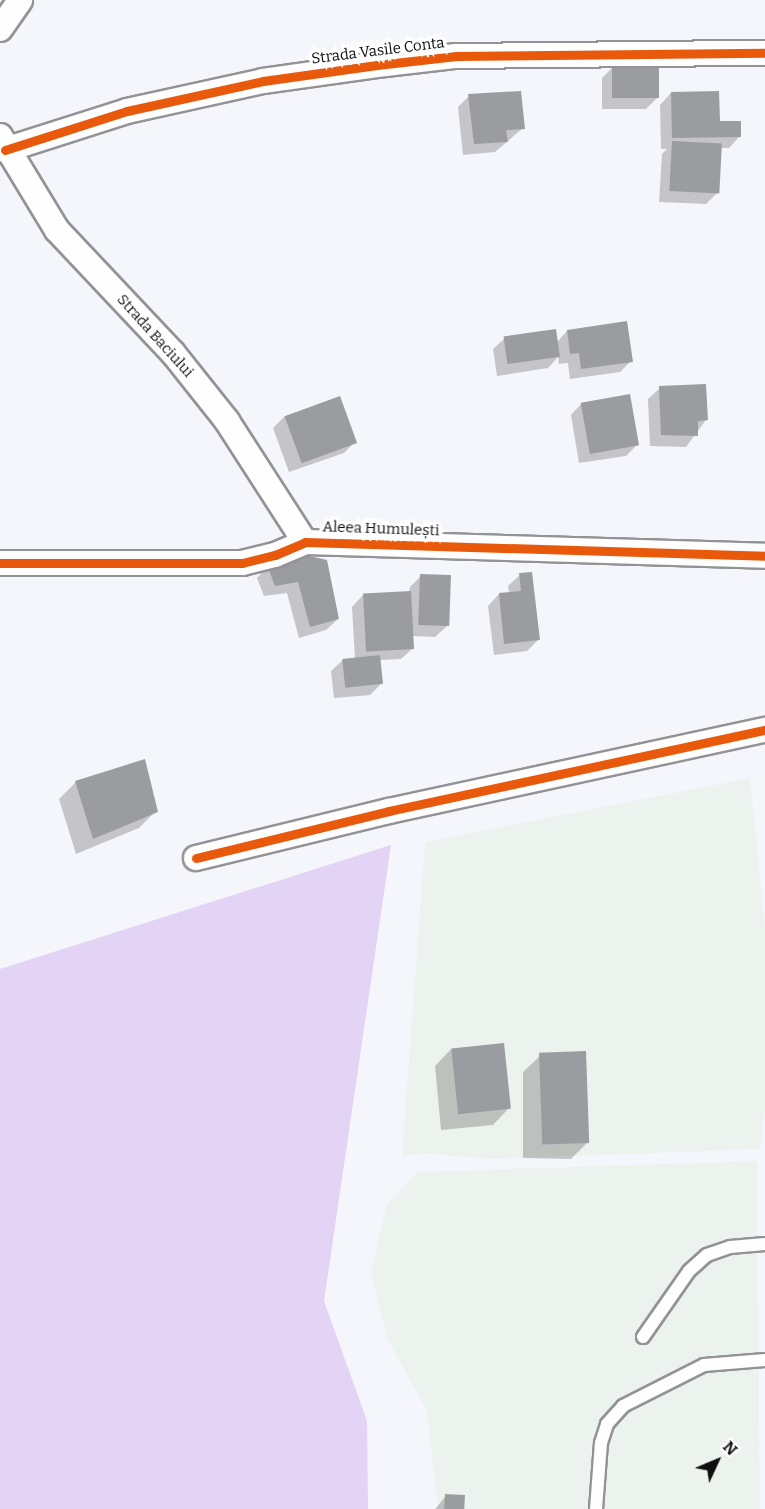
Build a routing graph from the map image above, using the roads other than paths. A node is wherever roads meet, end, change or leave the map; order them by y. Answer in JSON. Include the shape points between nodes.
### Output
{"nodes":[{"id":1,"x":20,"y":0,"type":"edge"},
{"id":2,"x":0,"y":28,"type":"edge"},
{"id":3,"x":765,"y":53,"type":"edge"},
{"id":4,"x":3,"y":143,"type":"edge"},
{"id":5,"x":305,"y":542,"type":"junction"},
{"id":6,"x":765,"y":556,"type":"edge"},
{"id":7,"x":0,"y":563,"type":"edge"},
{"id":8,"x":765,"y":730,"type":"edge"},
{"id":9,"x":196,"y":858,"type":"dead end"},
{"id":10,"x":765,"y":1244,"type":"edge"},
{"id":11,"x":642,"y":1337,"type":"dead end"},
{"id":12,"x":765,"y":1360,"type":"edge"},
{"id":13,"x":596,"y":1509,"type":"edge"}],
"edges":[{"from":1,"to":2,"type":"street"},
{"from":3,"to":4,"type":"street","name":"Strada Vasile Conta","via":[[456,56],[377,65],[263,81]]},
{"from":4,"to":5,"type":"street","name":"Strada Baciului","via":[[57,230],[173,353],[226,421]]},
{"from":5,"to":6,"type":"street","name":"Aleea Humulești"},
{"from":5,"to":7,"type":"street","name":"Aleea Humulești","via":[[242,563]]},
{"from":8,"to":9,"type":"street","via":[[389,811]]},
{"from":10,"to":11,"type":"lane","via":[[730,1247],[707,1256],[689,1271]]},
{"from":12,"to":13,"type":"lane","via":[[704,1365],[623,1406],[608,1424],[601,1443]]}]}
